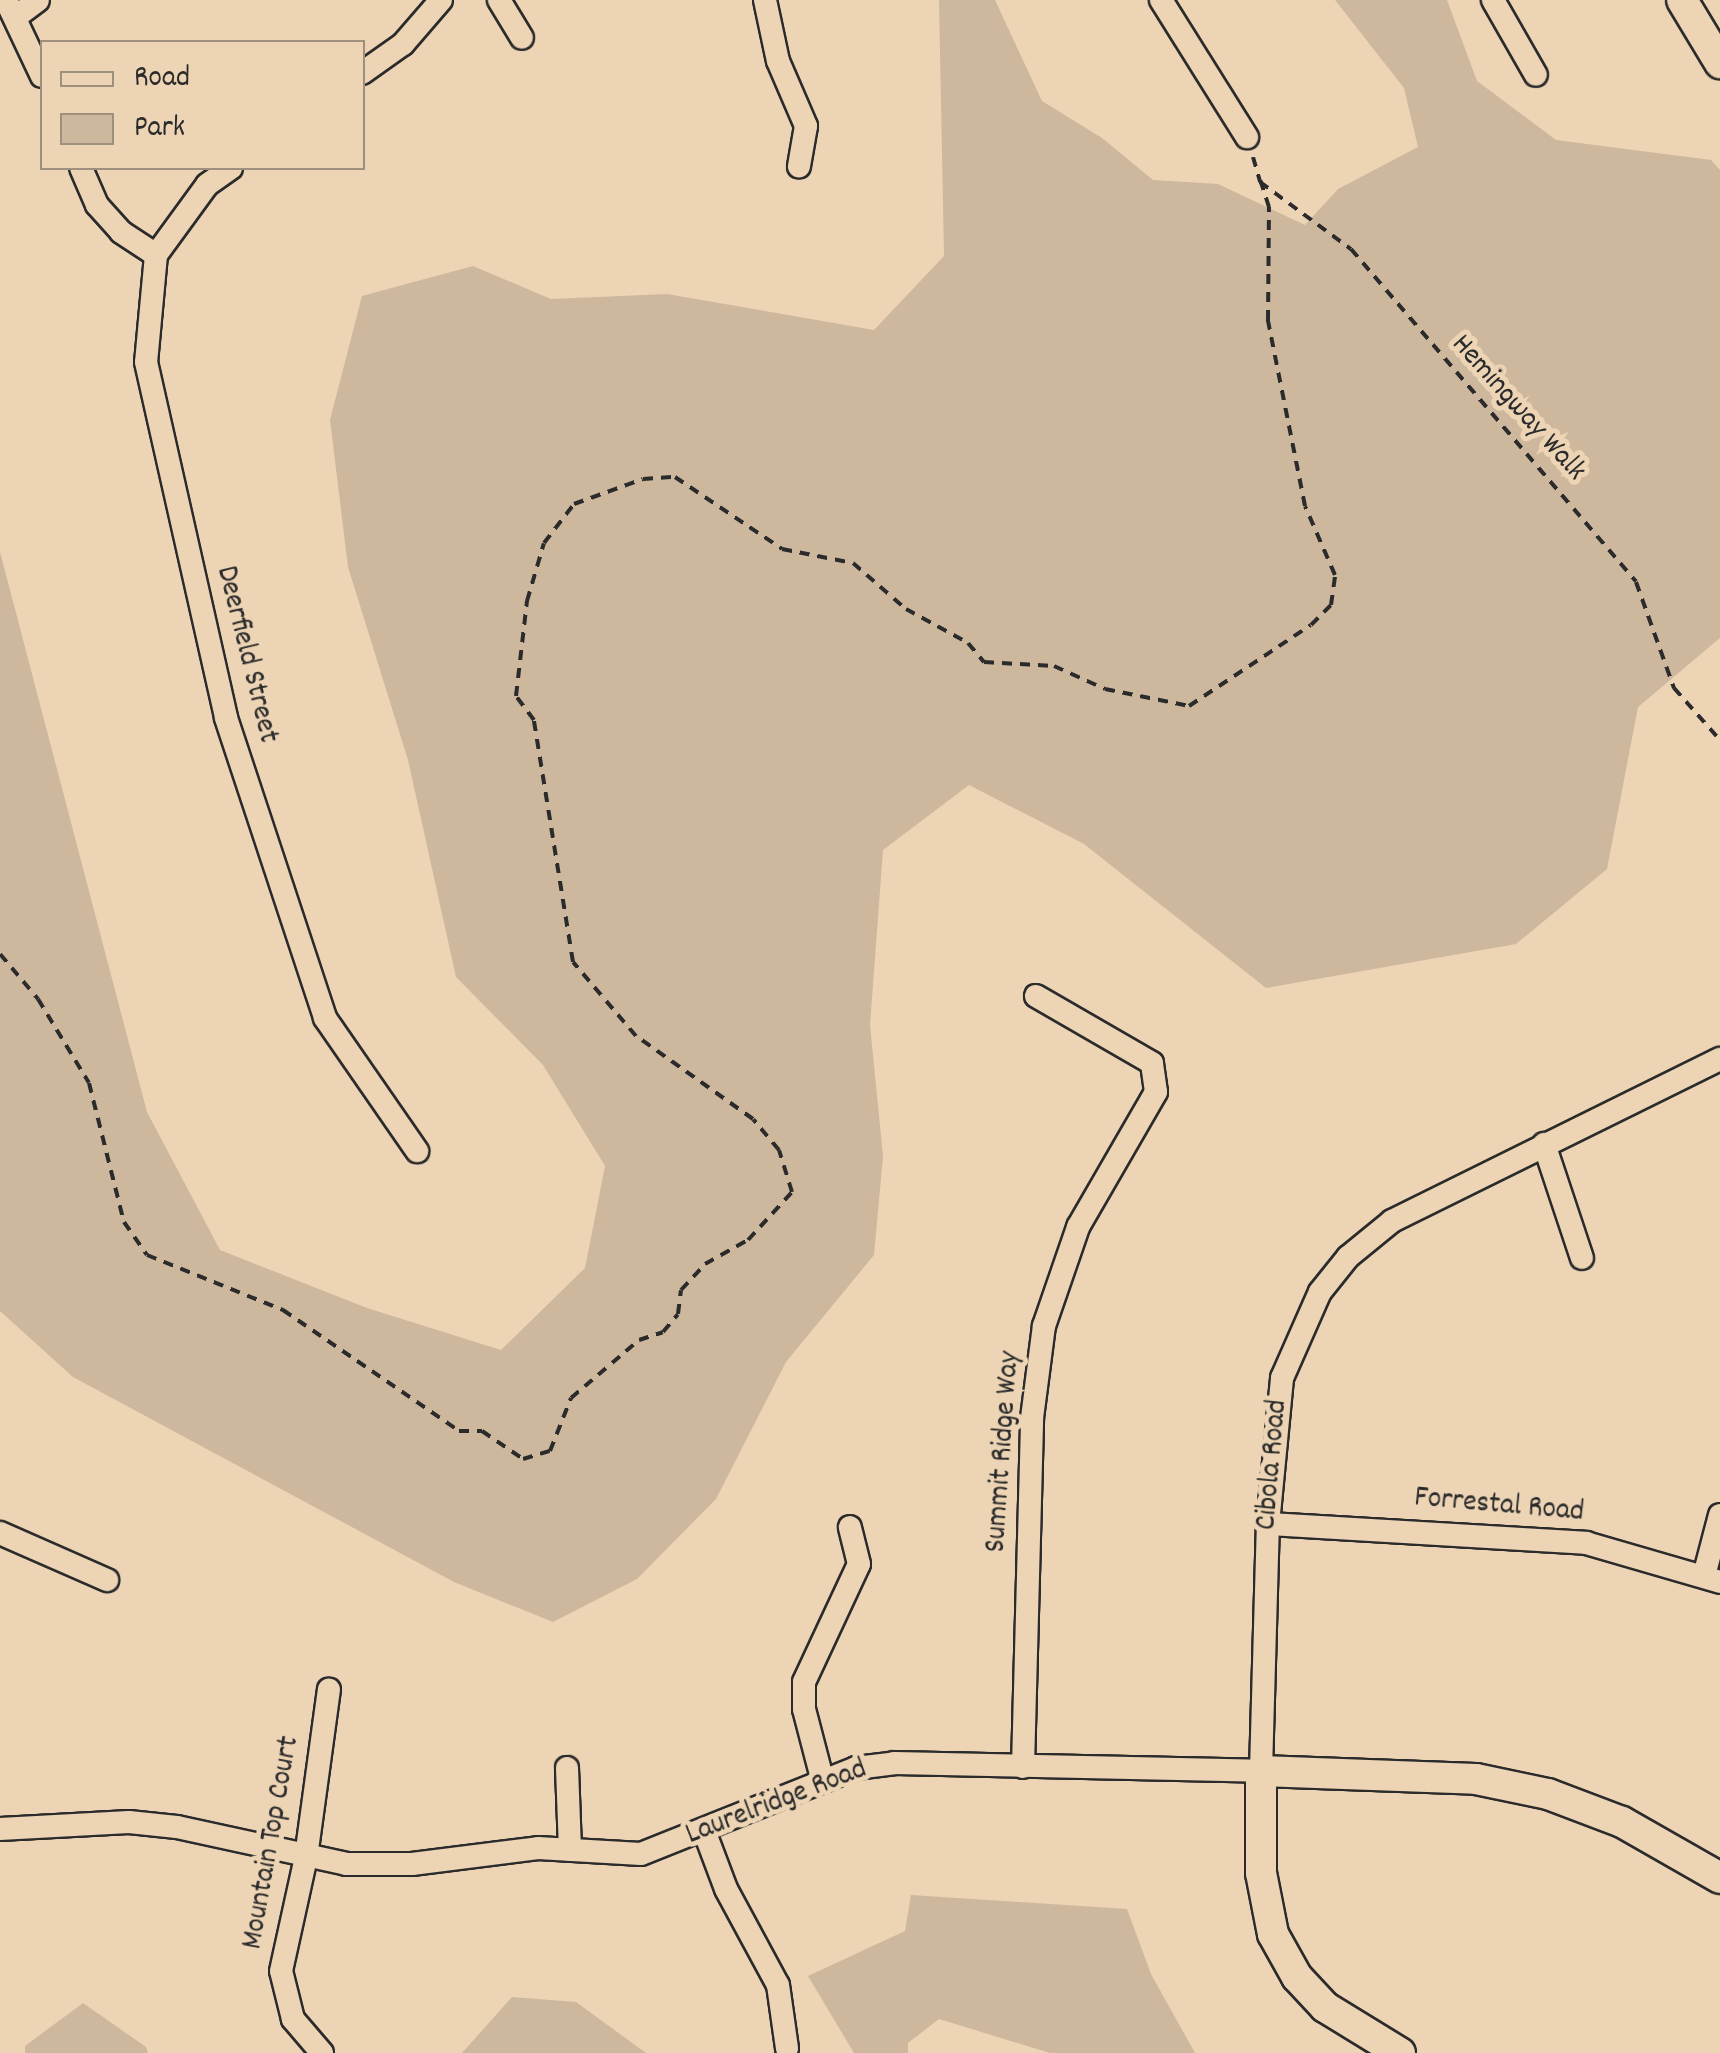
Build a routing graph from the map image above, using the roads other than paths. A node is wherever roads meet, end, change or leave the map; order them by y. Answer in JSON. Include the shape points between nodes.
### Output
{"nodes":[{"id":1,"x":38,"y":0,"type":"edge"},
{"id":2,"x":441,"y":0,"type":"edge"},
{"id":3,"x":499,"y":0,"type":"edge"},
{"id":4,"x":765,"y":0,"type":"edge"},
{"id":5,"x":1161,"y":0,"type":"edge"},
{"id":6,"x":1493,"y":0,"type":"edge"},
{"id":7,"x":1682,"y":0,"type":"edge"},
{"id":8,"x":12,"y":8,"type":"edge"},
{"id":9,"x":522,"y":38,"type":"dead end"},
{"id":10,"x":1720,"y":63,"type":"edge"},
{"id":11,"x":40,"y":71,"type":"edge"},
{"id":12,"x":365,"y":71,"type":"edge"},
{"id":13,"x":1536,"y":75,"type":"dead end"},
{"id":14,"x":1246,"y":137,"type":"road end"},
{"id":15,"x":800,"y":166,"type":"dead end"},
{"id":16,"x":83,"y":170,"type":"edge"},
{"id":17,"x":228,"y":170,"type":"edge"},
{"id":18,"x":156,"y":255,"type":"junction"},
{"id":19,"x":1036,"y":996,"type":"dead end"},
{"id":20,"x":1720,"y":1059,"type":"edge"},
{"id":21,"x":1544,"y":1144,"type":"junction"},
{"id":22,"x":417,"y":1151,"type":"dead end"},
{"id":23,"x":1582,"y":1258,"type":"dead end"},
{"id":24,"x":1720,"y":1516,"type":"edge"},
{"id":25,"x":1268,"y":1524,"type":"junction"},
{"id":26,"x":850,"y":1527,"type":"dead end"},
{"id":27,"x":0,"y":1533,"type":"edge"},
{"id":28,"x":1712,"y":1579,"type":"edge"},
{"id":29,"x":107,"y":1580,"type":"dead end"},
{"id":30,"x":329,"y":1690,"type":"dead end"},
{"id":31,"x":1023,"y":1767,"type":"junction"},
{"id":32,"x":567,"y":1768,"type":"dead end"},
{"id":33,"x":1261,"y":1770,"type":"junction"},
{"id":34,"x":822,"y":1782,"type":"junction"},
{"id":35,"x":0,"y":1829,"type":"edge"},
{"id":36,"x":704,"y":1833,"type":"junction"},
{"id":37,"x":570,"y":1850,"type":"junction"},
{"id":38,"x":306,"y":1857,"type":"junction"},
{"id":39,"x":1720,"y":1878,"type":"edge"},
{"id":40,"x":787,"y":2048,"type":"dead end"},
{"id":41,"x":322,"y":2053,"type":"edge"},
{"id":42,"x":1400,"y":2053,"type":"edge"}],
"edges":[{"from":1,"to":8,"type":"street"},
{"from":2,"to":12,"type":"street","via":[[403,44]]},
{"from":3,"to":9,"type":"street"},
{"from":4,"to":15,"type":"street","via":[[778,61],[806,126]]},
{"from":5,"to":14,"type":"street"},
{"from":6,"to":13,"type":"street"},
{"from":7,"to":10,"type":"street"},
{"from":8,"to":11,"type":"street"},
{"from":16,"to":18,"type":"street","via":[[97,205],[120,232]]},
{"from":17,"to":18,"type":"street","via":[[207,185]]},
{"from":18,"to":22,"type":"street","name":"Deerfield Street","via":[[146,362],[226,718],[325,1018]]},
{"from":19,"to":31,"type":"street","name":"Summit Ridge Way","via":[[1152,1062],[1156,1092],[1078,1227],[1044,1326],[1032,1418]]},
{"from":20,"to":21,"type":"street","name":"Cibola Road"},
{"from":21,"to":23,"type":"street"},
{"from":21,"to":25,"type":"street","name":"Cibola Road","via":[[1392,1221],[1348,1257],[1320,1292],[1282,1378]]},
{"from":24,"to":28,"type":"street"},
{"from":25,"to":28,"type":"street","name":"Forrestal Road","via":[[1586,1543]]},
{"from":25,"to":33,"type":"street","name":"Cibola Road"},
{"from":26,"to":34,"type":"street","via":[[858,1564],[804,1682]]},
{"from":27,"to":29,"type":"street"},
{"from":30,"to":38,"type":"street","name":"Mountain Top Court"},
{"from":31,"to":33,"type":"street","name":"Laurelridge Road"},
{"from":31,"to":34,"type":"street","name":"Laurelridge Road","via":[[894,1763]]},
{"from":32,"to":37,"type":"street"},
{"from":33,"to":39,"type":"street","name":"Laurelridge Road","via":[[1476,1779],[1548,1794],[1622,1822]]},
{"from":33,"to":42,"type":"street","name":"Cibola Road","via":[[1261,1873],[1273,1934],[1297,1977],[1324,2006]]},
{"from":34,"to":36,"type":"street","name":"Laurelridge Road"},
{"from":35,"to":38,"type":"street","name":"Laurelridge Road","via":[[129,1822]]},
{"from":36,"to":37,"type":"street","name":"Laurelridge Road","via":[[641,1854]]},
{"from":36,"to":40,"type":"street","via":[[778,1985]]},
{"from":37,"to":38,"type":"street","name":"Laurelridge Road","via":[[412,1864]]},
{"from":38,"to":41,"type":"street","name":"Mountain Top Court","via":[[281,1971],[293,2019]]}]}
